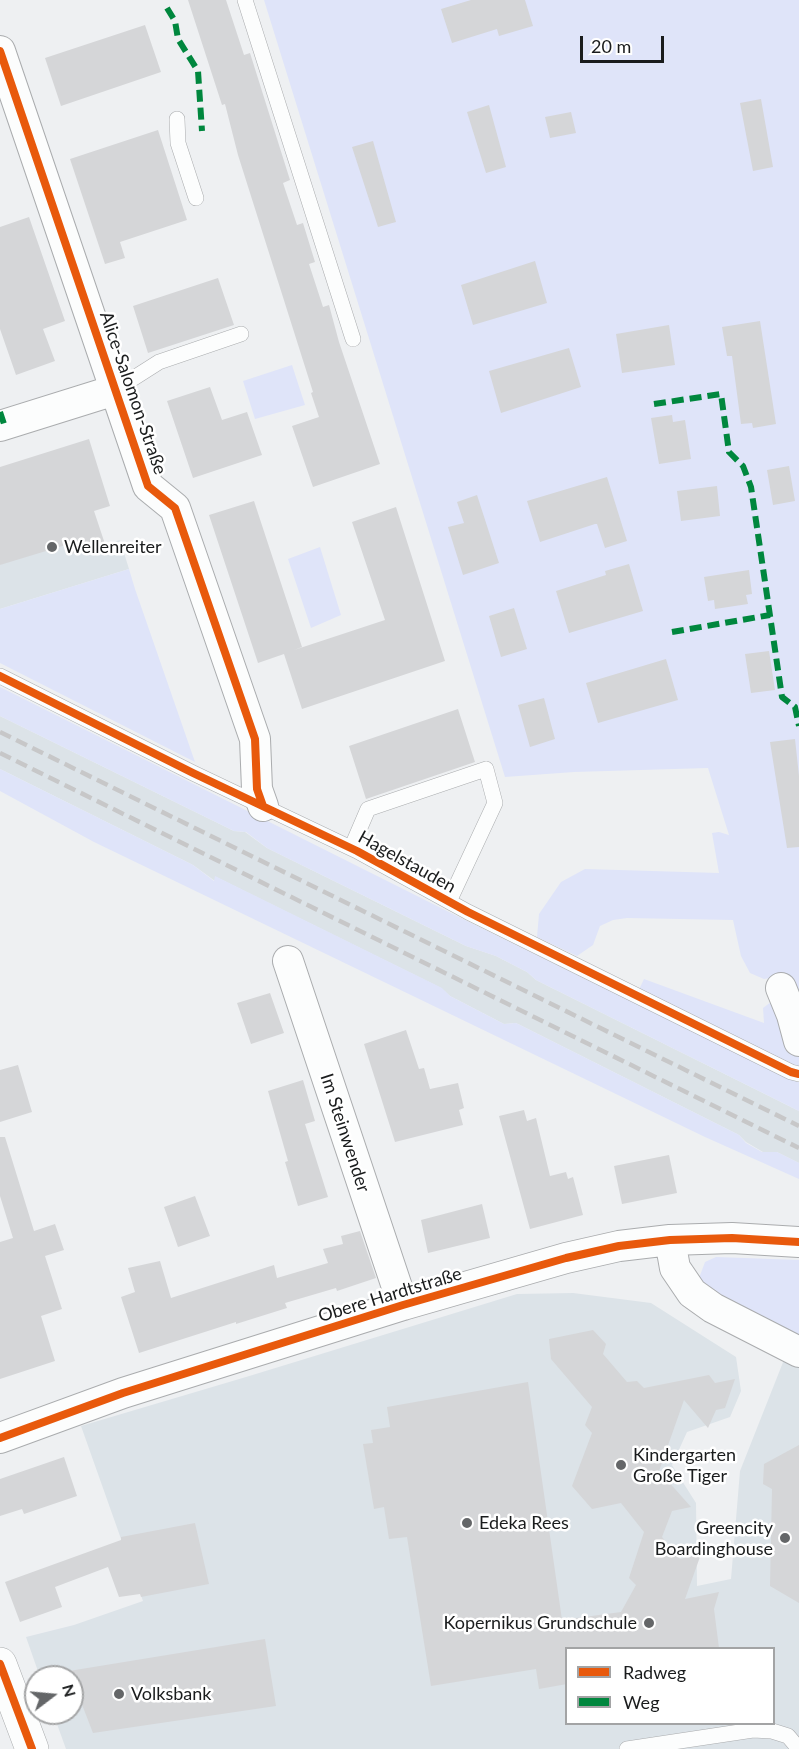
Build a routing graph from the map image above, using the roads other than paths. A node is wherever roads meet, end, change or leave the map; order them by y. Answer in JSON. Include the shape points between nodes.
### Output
{"nodes":[{"id":1,"x":245,"y":0,"type":"edge"},
{"id":2,"x":0,"y":51,"type":"edge"},
{"id":3,"x":177,"y":119,"type":"dead end"},
{"id":4,"x":196,"y":198,"type":"dead end"},
{"id":5,"x":241,"y":334,"type":"dead end"},
{"id":6,"x":352,"y":339,"type":"dead end"},
{"id":7,"x":115,"y":390,"type":"junction"},
{"id":8,"x":0,"y":426,"type":"edge"},
{"id":9,"x":0,"y":676,"type":"edge"},
{"id":10,"x":262,"y":806,"type":"junction"},
{"id":11,"x":368,"y":809,"type":"joint"},
{"id":12,"x":288,"y":961,"type":"dead end"},
{"id":13,"x":781,"y":988,"type":"dead end"},
{"id":14,"x":799,"y":1041,"type":"edge"},
{"id":15,"x":795,"y":1073,"type":"edge"},
{"id":16,"x":670,"y":1240,"type":"junction"},
{"id":17,"x":799,"y":1242,"type":"edge"},
{"id":18,"x":403,"y":1305,"type":"junction"},
{"id":19,"x":799,"y":1352,"type":"edge"},
{"id":20,"x":0,"y":1438,"type":"edge"},
{"id":21,"x":0,"y":1664,"type":"edge"},
{"id":22,"x":32,"y":1749,"type":"edge"},
{"id":23,"x":627,"y":1749,"type":"edge"},
{"id":24,"x":799,"y":1749,"type":"edge"}],
"edges":[{"from":1,"to":6,"type":"lane"},
{"from":2,"to":7,"type":"street","name":"Alice-Salomon-Straße"},
{"from":3,"to":4,"type":"lane","via":[[178,143]]},
{"from":5,"to":7,"type":"lane","via":[[159,362]]},
{"from":7,"to":8,"type":"street"},
{"from":7,"to":10,"type":"street","name":"Alice-Salomon-Straße","via":[[148,486],[175,508],[179,519],[255,739],[257,789]]},
{"from":9,"to":10,"type":"lane","name":"Hagelstauden"},
{"from":10,"to":15,"type":"lane","name":"Hagelstauden"},
{"from":11,"to":11,"type":"lane","via":[[486,769],[495,803],[452,895],[353,844]]},
{"from":12,"to":18,"type":"street","name":"Im Steinwender"},
{"from":13,"to":14,"type":"street"},
{"from":16,"to":17,"type":"street","name":"Obere Hardtstraße"},
{"from":16,"to":18,"type":"street","name":"Obere Hardtstraße","via":[[566,1258]]},
{"from":16,"to":19,"type":"street","via":[[675,1268],[692,1293]]},
{"from":18,"to":20,"type":"street","name":"Obere Hardtstraße","via":[[113,1397]]},
{"from":21,"to":22,"type":"street"},
{"from":23,"to":24,"type":"lane","via":[[753,1730],[788,1736]]}]}
